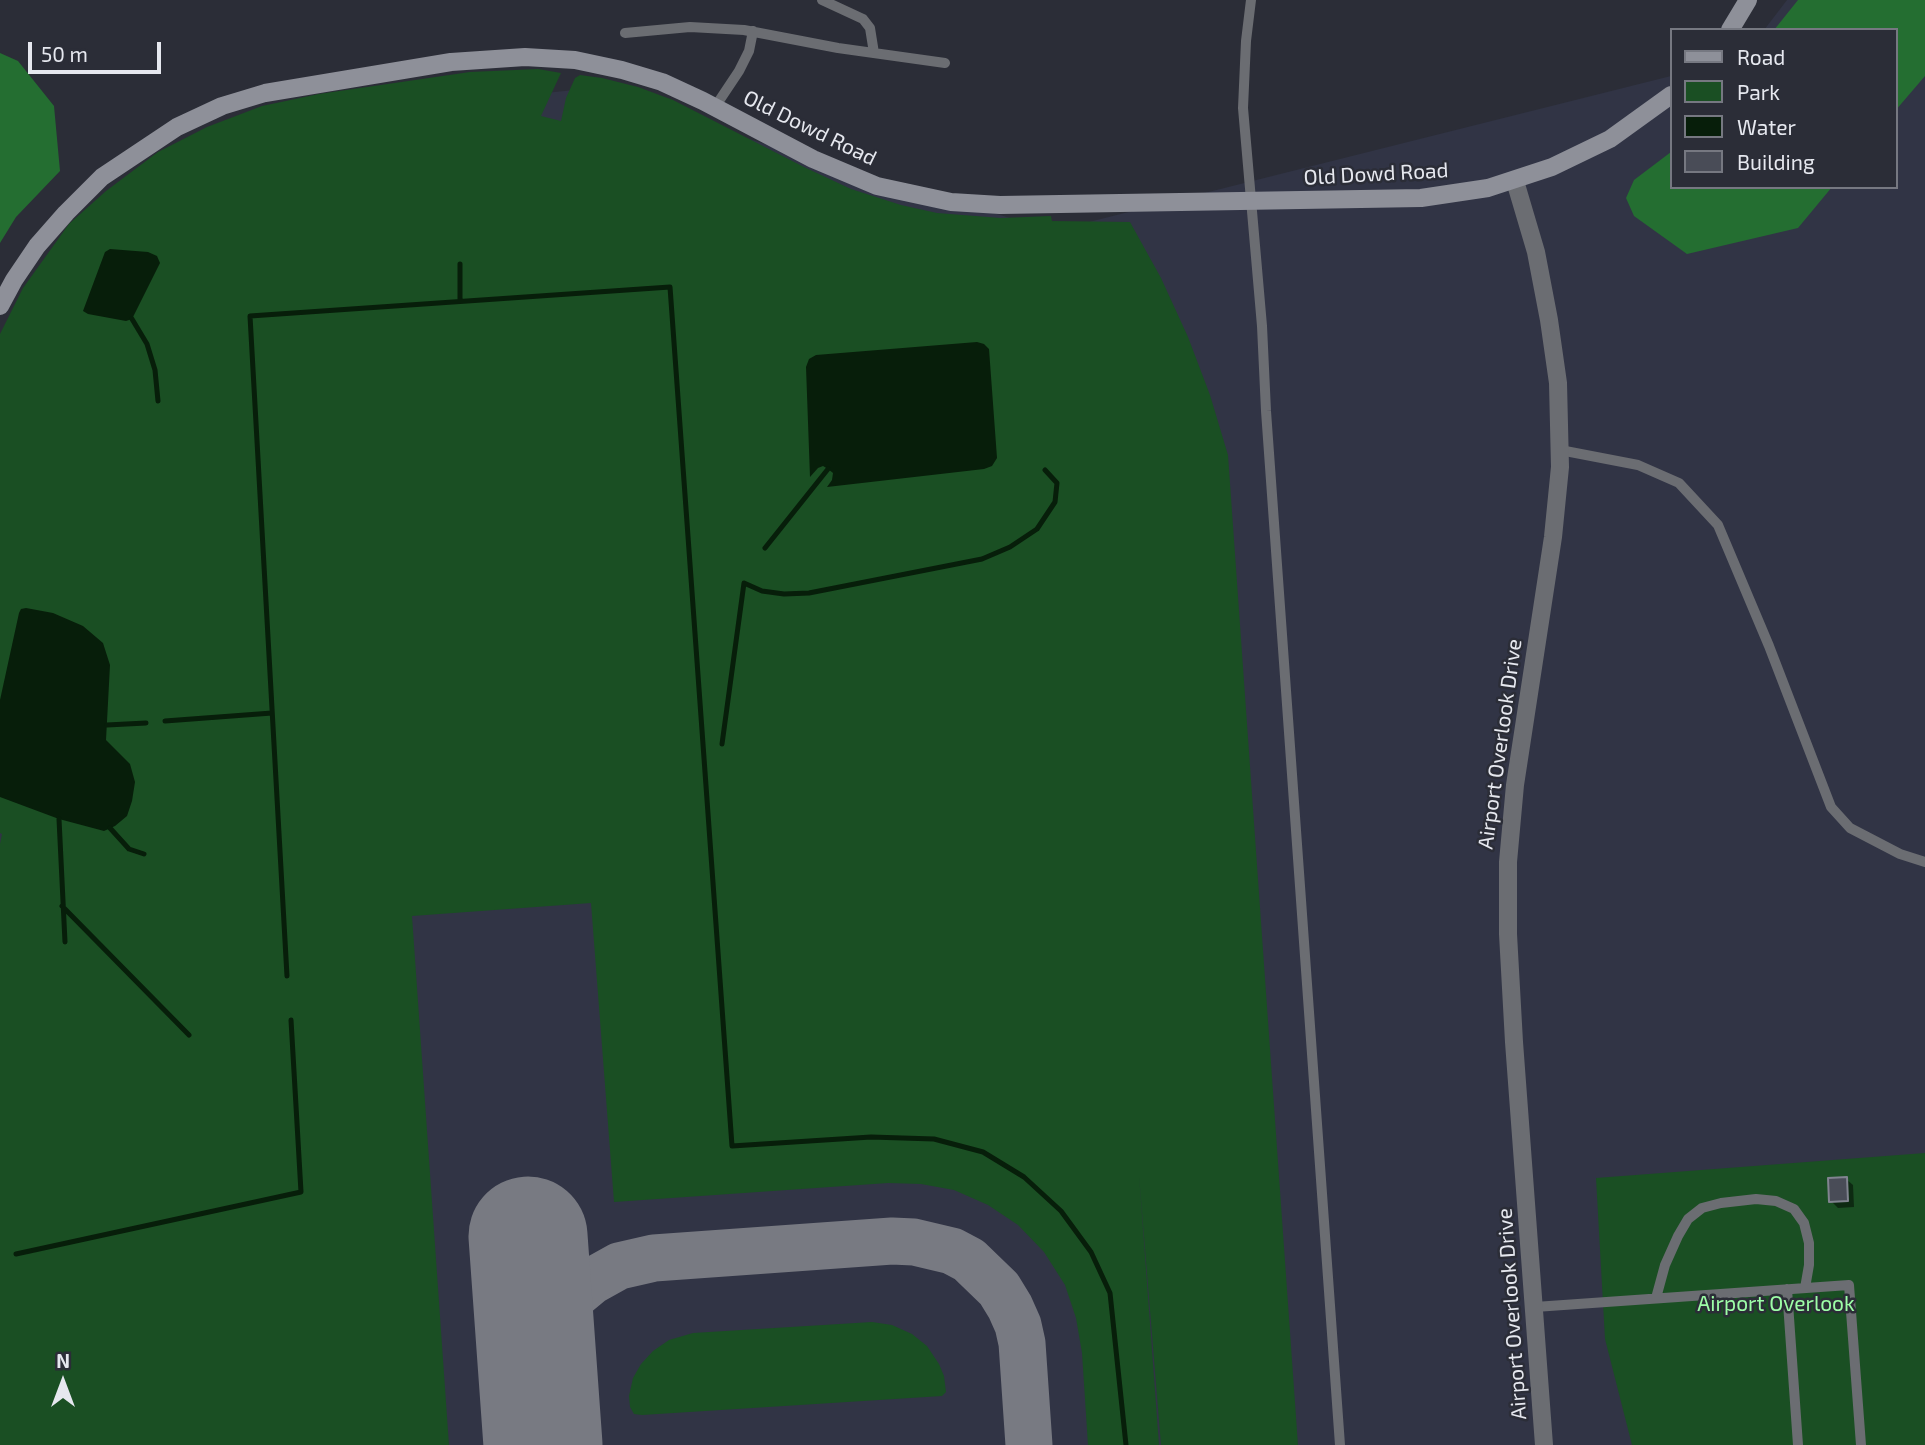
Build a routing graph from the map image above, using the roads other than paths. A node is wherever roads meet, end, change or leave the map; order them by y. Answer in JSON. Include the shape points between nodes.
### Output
{"nodes":[{"id":1,"x":822,"y":0,"type":"edge"},
{"id":2,"x":1251,"y":0,"type":"edge"},
{"id":3,"x":1748,"y":0,"type":"edge"},
{"id":4,"x":1731,"y":28,"type":"edge"},
{"id":5,"x":753,"y":31,"type":"junction"},
{"id":6,"x":625,"y":33,"type":"dead end"},
{"id":7,"x":874,"y":53,"type":"junction"},
{"id":8,"x":945,"y":62,"type":"dead end"},
{"id":9,"x":1670,"y":96,"type":"edge"},
{"id":10,"x":715,"y":107,"type":"junction"},
{"id":11,"x":1515,"y":181,"type":"junction"},
{"id":12,"x":0,"y":306,"type":"edge"},
{"id":13,"x":1560,"y":450,"type":"junction"},
{"id":14,"x":1925,"y":862,"type":"edge"},
{"id":15,"x":1805,"y":1288,"type":"junction"},
{"id":16,"x":1787,"y":1289,"type":"junction"},
{"id":17,"x":1656,"y":1298,"type":"junction"},
{"id":18,"x":1535,"y":1307,"type":"junction"},
{"id":19,"x":1340,"y":1445,"type":"edge"},
{"id":20,"x":1544,"y":1445,"type":"edge"},
{"id":21,"x":1798,"y":1445,"type":"edge"},
{"id":22,"x":1861,"y":1445,"type":"edge"}],
"edges":[{"from":1,"to":7,"type":"lane","via":[[863,19],[870,28]]},
{"from":2,"to":19,"type":"lane","via":[[1243,108]]},
{"from":3,"to":4,"type":"street"},
{"from":5,"to":6,"type":"lane","via":[[690,27]]},
{"from":5,"to":7,"type":"lane"},
{"from":5,"to":10,"type":"lane","via":[[739,71]]},
{"from":7,"to":8,"type":"lane"},
{"from":9,"to":11,"type":"street","name":"Old Dowd Road","via":[[1610,139]]},
{"from":10,"to":11,"type":"street","name":"Old Dowd Road","via":[[813,159],[877,186],[951,202],[1051,205],[1421,198]]},
{"from":10,"to":12,"type":"street","name":"Old Dowd Road","via":[[662,82],[622,70],[575,60],[526,57],[451,62],[265,93],[177,127],[102,177],[37,246]]},
{"from":11,"to":13,"type":"street","name":"Airport Overlook Drive","via":[[1536,252],[1549,320],[1558,383]]},
{"from":13,"to":14,"type":"lane","via":[[1638,465],[1679,484],[1718,525],[1831,807],[1850,828]]},
{"from":13,"to":18,"type":"street","name":"Airport Overlook Drive","via":[[1553,537],[1507,862],[1513,1028]]},
{"from":15,"to":16,"type":"lane"},
{"from":15,"to":17,"type":"lane","via":[[1809,1243],[1804,1223],[1794,1209],[1756,1199],[1703,1208],[1688,1219],[1665,1265]]},
{"from":15,"to":22,"type":"lane","via":[[1849,1284]]},
{"from":16,"to":17,"type":"lane"},
{"from":16,"to":21,"type":"lane"},
{"from":17,"to":18,"type":"lane"},
{"from":18,"to":20,"type":"street","name":"Airport Overlook Drive"}]}
